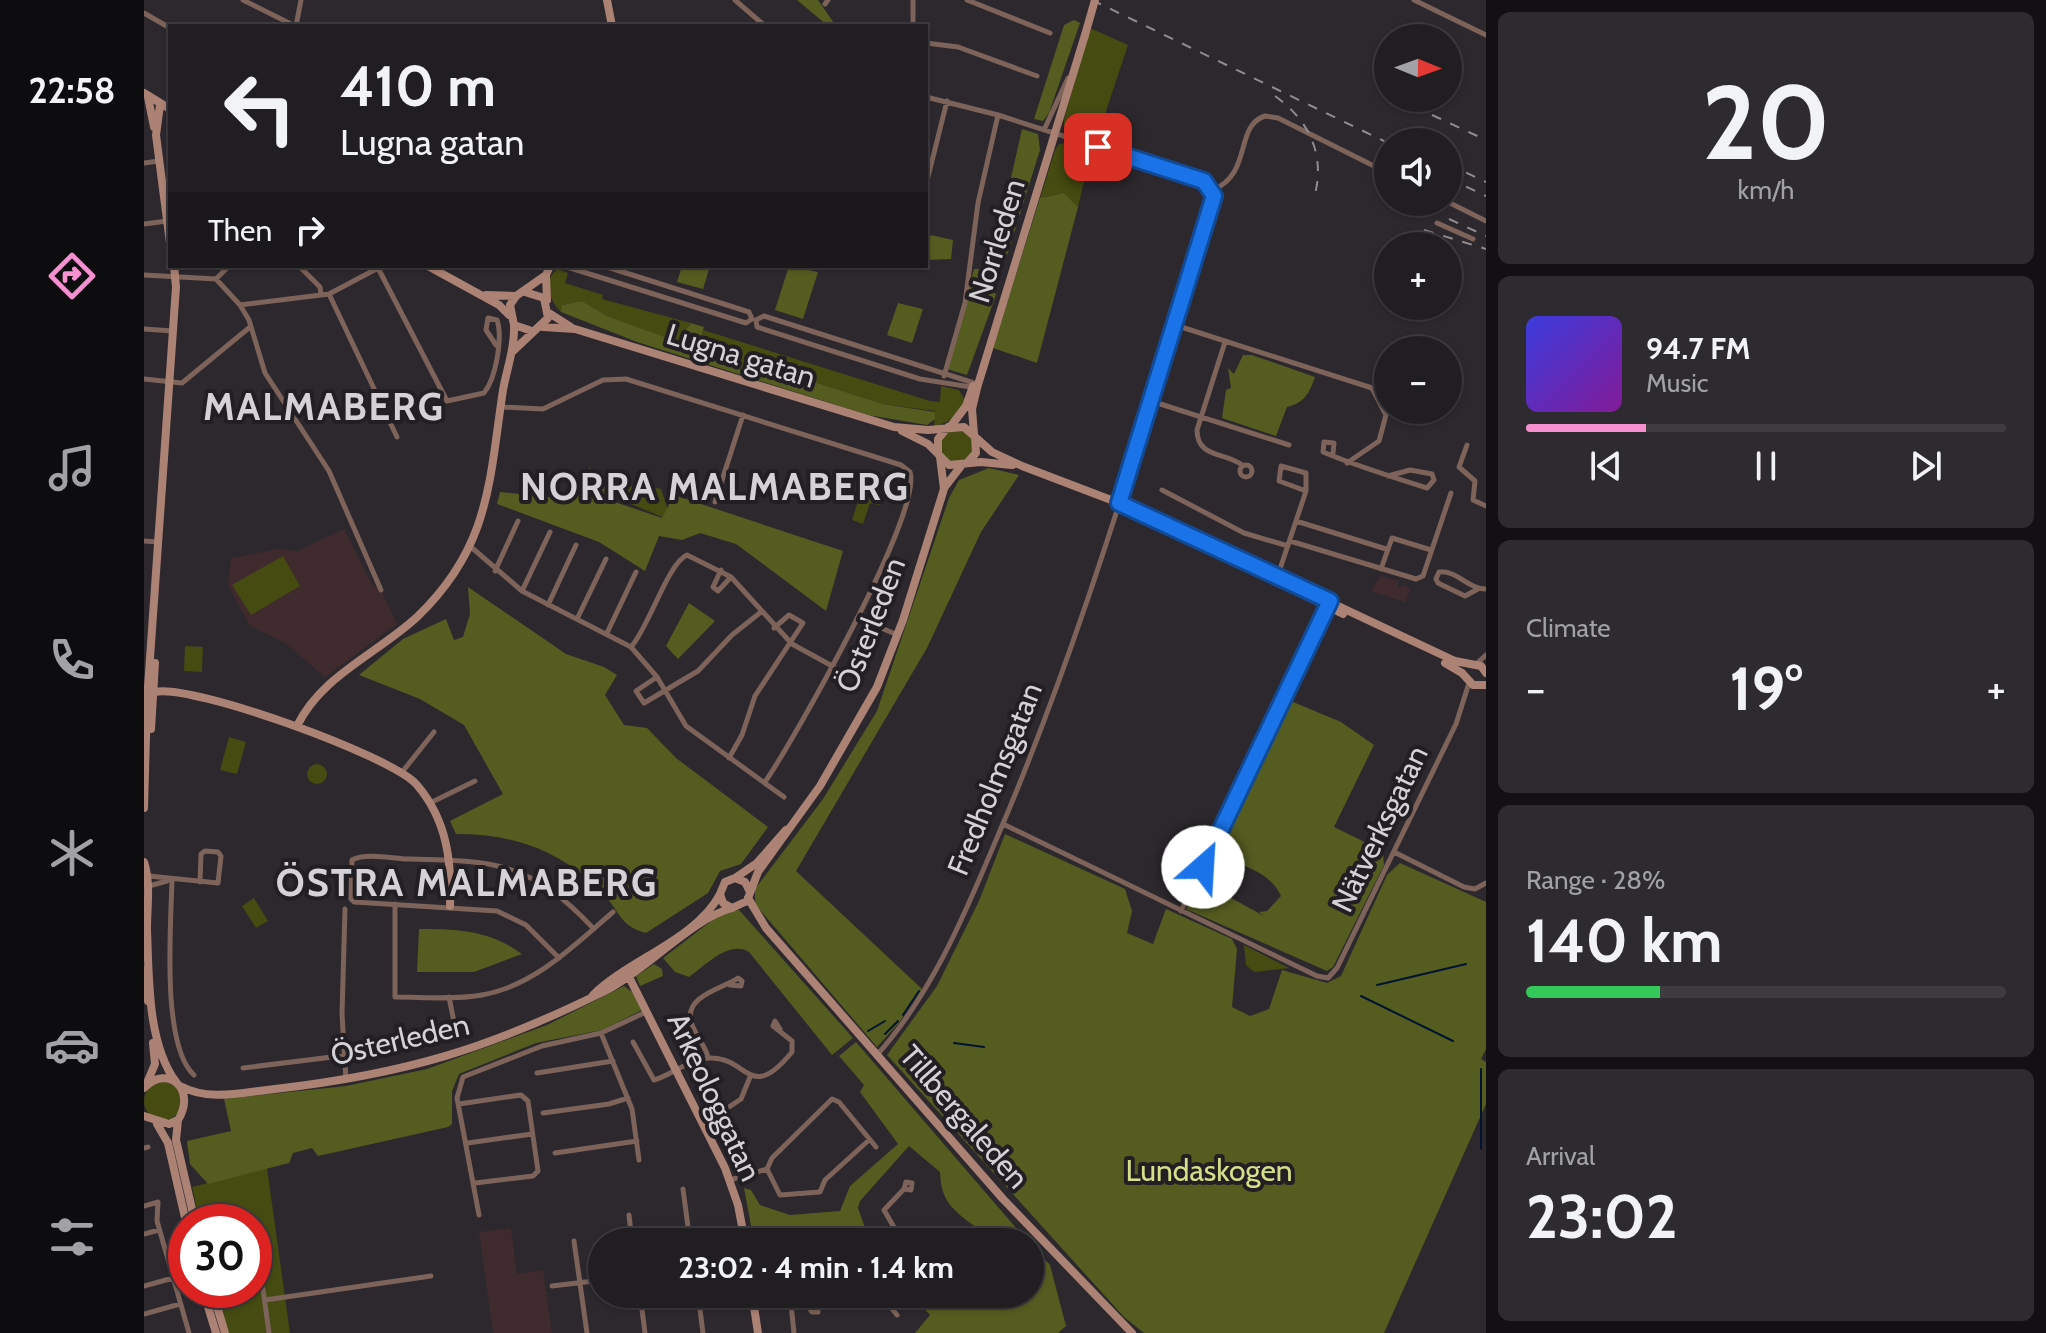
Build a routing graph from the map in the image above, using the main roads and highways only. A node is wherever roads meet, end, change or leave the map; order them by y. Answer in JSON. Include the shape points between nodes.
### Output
{"nodes":[{"id":1,"x":607,"y":0,"type":"edge"},
{"id":2,"x":1095,"y":0,"type":"edge"},
{"id":3,"x":612,"y":24,"type":"edge"},
{"id":4,"x":1076,"y":62,"type":"junction"},
{"id":5,"x":146,"y":95,"type":"edge"},
{"id":6,"x":160,"y":105,"type":"junction"},
{"id":7,"x":168,"y":108,"type":"edge"},
{"id":8,"x":1056,"y":134,"type":"junction"},
{"id":9,"x":156,"y":135,"type":"junction"},
{"id":10,"x":166,"y":191,"type":"edge"},
{"id":11,"x":168,"y":217,"type":"edge"},
{"id":12,"x":174,"y":268,"type":"edge"},
{"id":13,"x":432,"y":268,"type":"edge"},
{"id":14,"x":548,"y":271,"type":"edge"},
{"id":15,"x":525,"y":292,"type":"junction"},
{"id":16,"x":481,"y":295,"type":"junction"},
{"id":17,"x":516,"y":296,"type":"junction"},
{"id":18,"x":547,"y":302,"type":"junction"},
{"id":19,"x":549,"y":313,"type":"junction"},
{"id":20,"x":509,"y":315,"type":"junction"},
{"id":21,"x":514,"y":325,"type":"junction"},
{"id":22,"x":543,"y":327,"type":"junction"},
{"id":23,"x":575,"y":329,"type":"junction"},
{"id":24,"x":533,"y":331,"type":"junction"},
{"id":25,"x":512,"y":352,"type":"junction"},
{"id":26,"x":974,"y":387,"type":"junction"},
{"id":27,"x":894,"y":427,"type":"junction"},
{"id":28,"x":950,"y":427,"type":"junction"},
{"id":29,"x":974,"y":435,"type":"junction"},
{"id":30,"x":939,"y":456,"type":"junction"},
{"id":31,"x":962,"y":465,"type":"junction"},
{"id":32,"x":1022,"y":466,"type":"junction"},
{"id":33,"x":944,"y":489,"type":"junction"},
{"id":34,"x":1329,"y":604,"type":"junction"},
{"id":35,"x":1473,"y":666,"type":"junction"},
{"id":36,"x":1480,"y":679,"type":"edge"},
{"id":37,"x":149,"y":691,"type":"edge"},
{"id":38,"x":297,"y":726,"type":"junction"},
{"id":39,"x":144,"y":808,"type":"edge"},
{"id":40,"x":802,"y":811,"type":"junction"},
{"id":41,"x":144,"y":862,"type":"edge"},
{"id":42,"x":735,"y":878,"type":"junction"},
{"id":43,"x":147,"y":882,"type":"edge"},
{"id":44,"x":720,"y":894,"type":"junction"},
{"id":45,"x":749,"y":894,"type":"junction"},
{"id":46,"x":450,"y":906,"type":"road end"},
{"id":47,"x":734,"y":908,"type":"junction"},
{"id":48,"x":766,"y":928,"type":"junction"},
{"id":49,"x":144,"y":970,"type":"edge"},
{"id":50,"x":628,"y":974,"type":"junction"},
{"id":51,"x":178,"y":1084,"type":"junction"},
{"id":52,"x":145,"y":1086,"type":"edge"},
{"id":53,"x":210,"y":1096,"type":"junction"},
{"id":54,"x":145,"y":1116,"type":"edge"},
{"id":55,"x":180,"y":1117,"type":"junction"},
{"id":56,"x":156,"y":1122,"type":"junction"},
{"id":57,"x":182,"y":1204,"type":"edge"},
{"id":58,"x":191,"y":1204,"type":"edge"},
{"id":59,"x":742,"y":1228,"type":"edge"},
{"id":60,"x":208,"y":1308,"type":"edge"},
{"id":61,"x":217,"y":1308,"type":"edge"},
{"id":62,"x":754,"y":1308,"type":"edge"},
{"id":63,"x":216,"y":1333,"type":"edge"},
{"id":64,"x":225,"y":1333,"type":"edge"},
{"id":65,"x":758,"y":1333,"type":"edge"},
{"id":66,"x":1132,"y":1333,"type":"edge"}],
"edges":[{"from":1,"to":3,"type":"main road"},
{"from":2,"to":4,"type":"main road","name":"Norrleden","bridge":true},
{"from":4,"to":8,"type":"main road","name":"Norrleden"},
{"from":4,"to":8,"type":"main road","name":"Norrleden"},
{"from":5,"to":6,"type":"main road"},
{"from":5,"to":9,"type":"main road"},
{"from":6,"to":7,"type":"main road"},
{"from":6,"to":9,"type":"main road"},
{"from":8,"to":26,"type":"main road","name":"Norrleden"},
{"from":8,"to":26,"type":"main road","name":"Norrleden"},
{"from":9,"to":10,"type":"main road"},
{"from":10,"to":11,"type":"main road"},
{"from":12,"to":37,"type":"main road"},
{"from":13,"to":16,"type":"main road"},
{"from":14,"to":15,"type":"main road"},
{"from":14,"to":18,"type":"main road"},
{"from":15,"to":17,"type":"main road"},
{"from":15,"to":18,"type":"main road","via":[[536,292]]},
{"from":16,"to":17,"type":"main road"},
{"from":16,"to":20,"type":"main road"},
{"from":17,"to":20,"type":"main road"},
{"from":18,"to":19,"type":"main road"},
{"from":19,"to":22,"type":"main road"},
{"from":19,"to":23,"type":"main road","name":"Lugna gatan"},
{"from":20,"to":21,"type":"main road"},
{"from":21,"to":24,"type":"main road"},
{"from":21,"to":25,"type":"main road"},
{"from":22,"to":23,"type":"main road","name":"Lugna gatan"},
{"from":22,"to":24,"type":"main road"},
{"from":23,"to":27,"type":"main road","name":"Lugna gatan"},
{"from":24,"to":25,"type":"main road"},
{"from":25,"to":38,"type":"main road","via":[[491,487],[471,547],[416,617],[332,681]]},
{"from":26,"to":28,"type":"main road","name":"Norrleden"},
{"from":26,"to":29,"type":"main road","name":"Norrleden"},
{"from":27,"to":28,"type":"main road","name":"Lugna gatan"},
{"from":27,"to":30,"type":"main road","name":"Lugna gatan"},
{"from":28,"to":29,"type":"main road","via":[[964,427]]},
{"from":28,"to":30,"type":"main road","via":[[938,439]]},
{"from":29,"to":31,"type":"main road","via":[[976,453]]},
{"from":29,"to":32,"type":"main road","via":[[992,452]]},
{"from":30,"to":31,"type":"main road","via":[[949,465]]},
{"from":30,"to":33,"type":"main road","name":"Österleden"},
{"from":31,"to":32,"type":"main road"},
{"from":31,"to":33,"type":"main road","name":"Österleden"},
{"from":32,"to":34,"type":"main road","via":[[1119,503]]},
{"from":33,"to":40,"type":"main road","name":"Österleden","via":[[898,635],[862,717]]},
{"from":34,"to":35,"type":"main road"},
{"from":34,"to":36,"type":"main road"},
{"from":35,"to":36,"type":"main road"},
{"from":35,"to":36,"type":"main road"},
{"from":37,"to":38,"type":"main road","via":[[233,706]]},
{"from":37,"to":39,"type":"main road"},
{"from":38,"to":46,"type":"main road","via":[[403,771],[430,803],[451,861]]},
{"from":40,"to":42,"type":"main road","name":"Österleden","via":[[757,863]]},
{"from":40,"to":45,"type":"main road","name":"Österleden"},
{"from":41,"to":43,"type":"main road"},
{"from":42,"to":44,"type":"main road","via":[[725,882]]},
{"from":42,"to":45,"type":"main road","via":[[745,882]]},
{"from":43,"to":51,"type":"main road","via":[[160,1050]]},
{"from":44,"to":47,"type":"main road","via":[[723,903]]},
{"from":44,"to":50,"type":"main road","name":"Österleden"},
{"from":45,"to":47,"type":"main road"},
{"from":45,"to":48,"type":"main road","name":"Tillbergaleden"},
{"from":47,"to":48,"type":"main road","name":"Tillbergaleden"},
{"from":47,"to":50,"type":"main road","name":"Österleden","via":[[708,919]]},
{"from":48,"to":66,"type":"main road","name":"Tillbergaleden","via":[[1041,1240]]},
{"from":49,"to":52,"type":"main road","via":[[155,1055]]},
{"from":50,"to":53,"type":"main road","name":"Österleden","via":[[544,1021],[468,1051],[346,1080]]},
{"from":50,"to":59,"type":"main road","name":"Arkeologgatan","via":[[730,1180]]},
{"from":51,"to":52,"type":"main road","via":[[159,1078]]},
{"from":51,"to":53,"type":"main road","name":"Österleden"},
{"from":51,"to":55,"type":"main road","via":[[186,1097]]},
{"from":53,"to":55,"type":"main road","name":"Österleden"},
{"from":54,"to":56,"type":"main road"},
{"from":55,"to":56,"type":"main road","via":[[162,1125]]},
{"from":55,"to":58,"type":"main road","via":[[176,1140]]},
{"from":56,"to":57,"type":"main road","via":[[168,1143]]},
{"from":60,"to":63,"type":"main road"},
{"from":61,"to":64,"type":"main road"},
{"from":62,"to":65,"type":"main road"}]}
